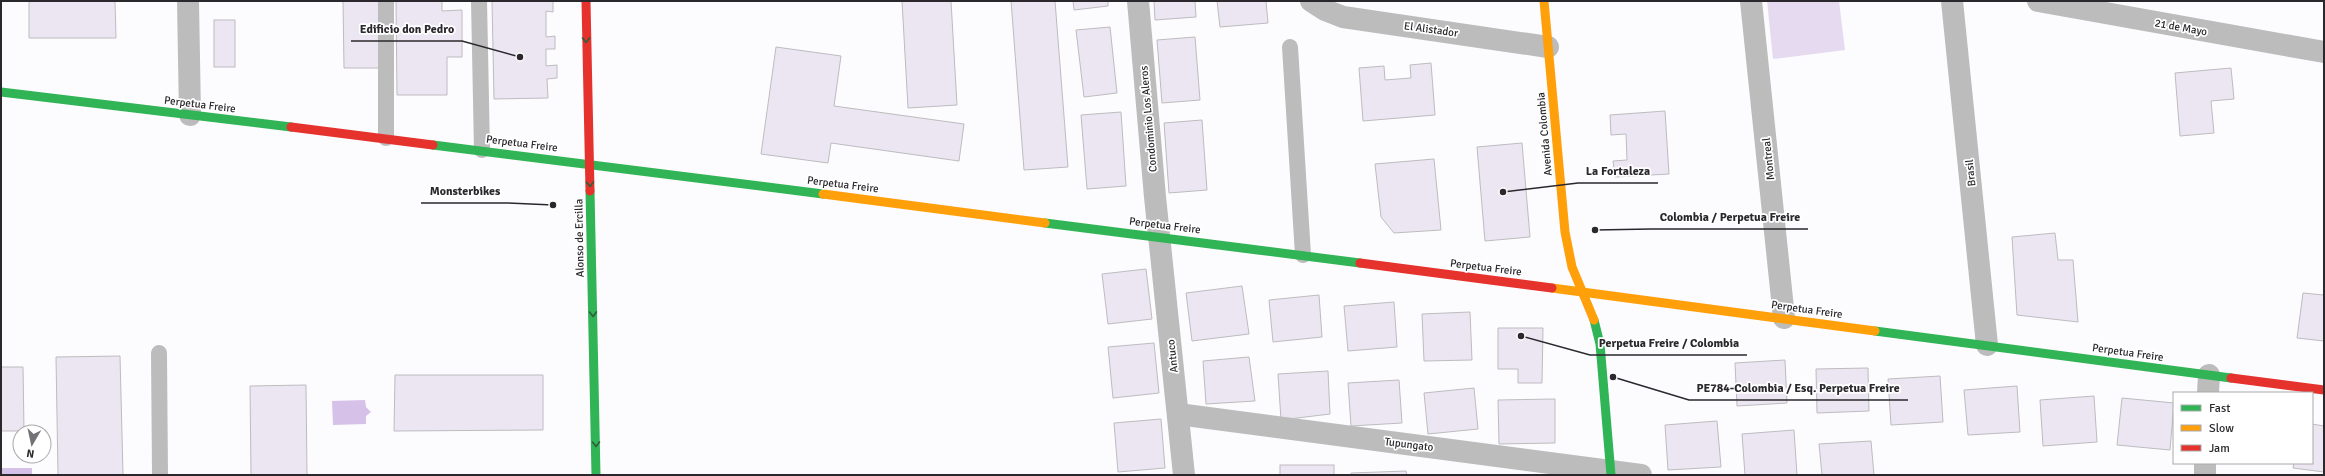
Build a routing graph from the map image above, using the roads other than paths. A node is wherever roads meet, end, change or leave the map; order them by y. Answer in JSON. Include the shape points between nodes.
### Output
{"nodes":[{"id":1,"x":188,"y":1,"type":"edge"},
{"id":2,"x":386,"y":1,"type":"edge"},
{"id":3,"x":479,"y":1,"type":"edge"},
{"id":4,"x":586,"y":1,"type":"edge"},
{"id":5,"x":1138,"y":1,"type":"edge"},
{"id":6,"x":1544,"y":1,"type":"edge"},
{"id":7,"x":1751,"y":1,"type":"edge"},
{"id":8,"x":1952,"y":1,"type":"edge"},
{"id":9,"x":2038,"y":1,"type":"edge"},
{"id":10,"x":1313,"y":3,"type":"edge"},
{"id":11,"x":1290,"y":47,"type":"dead end"},
{"id":12,"x":1548,"y":47,"type":"junction"},
{"id":13,"x":2324,"y":52,"type":"edge"},
{"id":14,"x":1,"y":92,"type":"edge"},
{"id":15,"x":190,"y":115,"type":"junction"},
{"id":16,"x":386,"y":138,"type":"junction"},
{"id":17,"x":482,"y":150,"type":"junction"},
{"id":18,"x":589,"y":163,"type":"junction"},
{"id":19,"x":1160,"y":237,"type":"junction"},
{"id":20,"x":1303,"y":255,"type":"junction"},
{"id":21,"x":1582,"y":291,"type":"junction"},
{"id":22,"x":1784,"y":318,"type":"junction"},
{"id":23,"x":1987,"y":345,"type":"junction"},
{"id":24,"x":158,"y":353,"type":"dead end"},
{"id":25,"x":2209,"y":384,"type":"edge"},
{"id":26,"x":2324,"y":390,"type":"edge"},
{"id":27,"x":1178,"y":414,"type":"junction"},
{"id":28,"x":2205,"y":464,"type":"edge"},
{"id":29,"x":1611,"y":473,"type":"edge"},
{"id":30,"x":160,"y":475,"type":"edge"},
{"id":31,"x":596,"y":475,"type":"edge"},
{"id":32,"x":1184,"y":475,"type":"edge"},
{"id":33,"x":1641,"y":475,"type":"edge"},
{"id":34,"x":2205,"y":475,"type":"edge"}],
"edges":[{"from":1,"to":15,"type":"street"},
{"from":2,"to":16,"type":"lane"},
{"from":3,"to":17,"type":"lane"},
{"from":4,"to":18,"type":"street","name":"Alonso de Ercilla","one_way":true},
{"from":5,"to":19,"type":"street","name":"Condominio Los Aleros"},
{"from":6,"to":12,"type":"street","name":"Avenida Colombia"},
{"from":7,"to":22,"type":"street","name":"Montreal"},
{"from":8,"to":23,"type":"street","name":"Brasil"},
{"from":9,"to":13,"type":"street","name":"21 de Mayo"},
{"from":10,"to":12,"type":"street","name":"El Alistador","via":[[1343,16]]},
{"from":11,"to":20,"type":"lane"},
{"from":12,"to":21,"type":"street","name":"Avenida Colombia","via":[[1566,238],[1572,267]]},
{"from":14,"to":15,"type":"street","name":"Perpetua Freire"},
{"from":15,"to":16,"type":"street","name":"Perpetua Freire"},
{"from":16,"to":17,"type":"street","name":"Perpetua Freire"},
{"from":17,"to":18,"type":"street","name":"Perpetua Freire"},
{"from":18,"to":19,"type":"street","name":"Perpetua Freire"},
{"from":18,"to":31,"type":"street","name":"Alonso de Ercilla","one_way":true},
{"from":19,"to":20,"type":"street","name":"Perpetua Freire"},
{"from":19,"to":27,"type":"street","name":"Antuco"},
{"from":20,"to":21,"type":"street","name":"Perpetua Freire"},
{"from":21,"to":22,"type":"street","name":"Perpetua Freire"},
{"from":21,"to":29,"type":"street","name":"Avenida Colombia","via":[[1593,315],[1600,344]]},
{"from":22,"to":23,"type":"street","name":"Perpetua Freire"},
{"from":23,"to":25,"type":"street","name":"Perpetua Freire"},
{"from":24,"to":30,"type":"lane"},
{"from":25,"to":26,"type":"street","name":"Perpetua Freire"},
{"from":27,"to":29,"type":"street","name":"Tupungato"},
{"from":27,"to":32,"type":"street","name":"Antuco"},
{"from":28,"to":34,"type":"street"},
{"from":29,"to":33,"type":"street","name":"Tupungato"}]}
